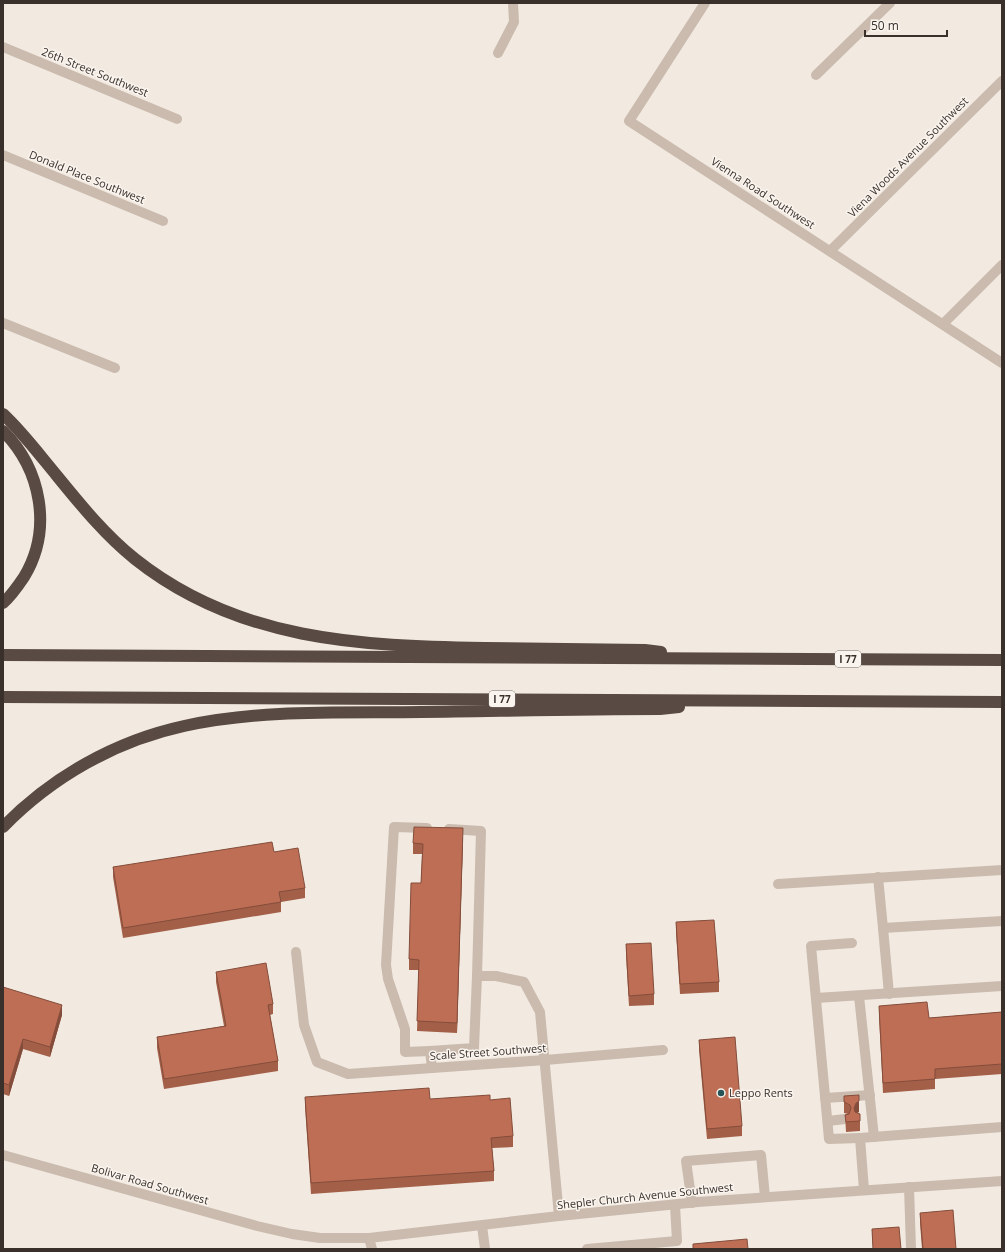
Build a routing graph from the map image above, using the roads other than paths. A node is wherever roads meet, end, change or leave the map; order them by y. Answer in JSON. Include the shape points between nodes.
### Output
{"nodes":[{"id":1,"x":513,"y":3,"type":"edge"},
{"id":2,"x":706,"y":3,"type":"edge"},
{"id":3,"x":890,"y":3,"type":"edge"},
{"id":4,"x":3,"y":47,"type":"edge"},
{"id":5,"x":498,"y":53,"type":"dead end"},
{"id":6,"x":816,"y":75,"type":"dead end"},
{"id":7,"x":1002,"y":81,"type":"edge"},
{"id":8,"x":177,"y":119,"type":"dead end"},
{"id":9,"x":3,"y":155,"type":"edge"},
{"id":10,"x":163,"y":221,"type":"dead end"},
{"id":11,"x":830,"y":251,"type":"junction"},
{"id":12,"x":1002,"y":265,"type":"edge"},
{"id":13,"x":3,"y":323,"type":"edge"},
{"id":14,"x":942,"y":324,"type":"junction"},
{"id":15,"x":1002,"y":363,"type":"edge"},
{"id":16,"x":115,"y":368,"type":"dead end"},
{"id":17,"x":3,"y":414,"type":"edge"},
{"id":18,"x":3,"y":431,"type":"edge"},
{"id":19,"x":3,"y":603,"type":"edge"},
{"id":20,"x":3,"y":655,"type":"edge"},
{"id":21,"x":693,"y":658,"type":"junction"},
{"id":22,"x":1002,"y":660,"type":"edge"},
{"id":23,"x":3,"y":696,"type":"edge"},
{"id":24,"x":772,"y":701,"type":"junction"},
{"id":25,"x":1002,"y":702,"type":"edge"},
{"id":26,"x":3,"y":828,"type":"edge"},
{"id":27,"x":1002,"y":870,"type":"edge"},
{"id":28,"x":878,"y":877,"type":"junction"},
{"id":29,"x":778,"y":884,"type":"dead end"},
{"id":30,"x":1002,"y":921,"type":"edge"},
{"id":31,"x":883,"y":928,"type":"junction"},
{"id":32,"x":852,"y":943,"type":"dead end"},
{"id":33,"x":296,"y":952,"type":"dead end"},
{"id":34,"x":477,"y":976,"type":"junction"},
{"id":35,"x":1002,"y":986,"type":"edge"},
{"id":36,"x":889,"y":994,"type":"junction"},
{"id":37,"x":859,"y":996,"type":"junction"},
{"id":38,"x":816,"y":998,"type":"junction"},
{"id":39,"x":663,"y":1050,"type":"dead end"},
{"id":40,"x":430,"y":1051,"type":"junction"},
{"id":41,"x":545,"y":1060,"type":"junction"},
{"id":42,"x":432,"y":1068,"type":"junction"},
{"id":43,"x":870,"y":1095,"type":"junction"},
{"id":44,"x":826,"y":1098,"type":"junction"},
{"id":45,"x":872,"y":1117,"type":"junction"},
{"id":46,"x":860,"y":1118,"type":"edge"},
{"id":47,"x":845,"y":1119,"type":"edge"},
{"id":48,"x":828,"y":1121,"type":"junction"},
{"id":49,"x":1002,"y":1127,"type":"edge"},
{"id":50,"x":874,"y":1137,"type":"junction"},
{"id":51,"x":860,"y":1138,"type":"junction"},
{"id":52,"x":3,"y":1155,"type":"edge"},
{"id":53,"x":1002,"y":1181,"type":"edge"},
{"id":54,"x":909,"y":1187,"type":"junction"},
{"id":55,"x":864,"y":1190,"type":"junction"},
{"id":56,"x":765,"y":1197,"type":"junction"},
{"id":57,"x":692,"y":1203,"type":"junction"},
{"id":58,"x":675,"y":1205,"type":"junction"},
{"id":59,"x":559,"y":1216,"type":"junction"},
{"id":60,"x":482,"y":1226,"type":"junction"},
{"id":61,"x":292,"y":1234,"type":"joint"},
{"id":62,"x":369,"y":1238,"type":"junction"},
{"id":63,"x":678,"y":1245,"type":"edge"},
{"id":64,"x":372,"y":1249,"type":"edge"},
{"id":65,"x":485,"y":1249,"type":"edge"},
{"id":66,"x":586,"y":1249,"type":"edge"},
{"id":67,"x":911,"y":1249,"type":"edge"}],
"edges":[{"from":1,"to":5,"type":"street","via":[[514,22]]},
{"from":2,"to":11,"type":"street","name":"Vienna Road Southwest","via":[[629,121]]},
{"from":3,"to":6,"type":"street"},
{"from":4,"to":8,"type":"street","name":"26th Street Southwest"},
{"from":7,"to":11,"type":"street","name":"Viena Woods Avenue Southwest"},
{"from":9,"to":10,"type":"street","name":"Donald Place Southwest"},
{"from":11,"to":14,"type":"street","name":"Vienna Road Southwest"},
{"from":12,"to":14,"type":"street"},
{"from":13,"to":16,"type":"street"},
{"from":14,"to":15,"type":"street","name":"Vienna Road Southwest"},
{"from":17,"to":21,"type":"highway","via":[[121,547],[171,584],[230,614],[294,632],[381,645],[645,650]]},
{"from":18,"to":19,"type":"highway","via":[[17,447],[28,466],[37,493],[40,513],[34,557],[18,586]]},
{"from":20,"to":21,"type":"highway","number":"I 77"},
{"from":21,"to":22,"type":"highway","number":"I 77"},
{"from":23,"to":24,"type":"highway","number":"I 77"},
{"from":24,"to":25,"type":"highway","number":"I 77"},
{"from":24,"to":26,"type":"highway","via":[[660,709],[307,713],[212,720],[150,736],[101,755],[48,788]]},
{"from":27,"to":28,"type":"street"},
{"from":28,"to":29,"type":"street"},
{"from":28,"to":31,"type":"street"},
{"from":30,"to":31,"type":"street"},
{"from":31,"to":36,"type":"street"},
{"from":32,"to":38,"type":"street","via":[[811,946]]},
{"from":33,"to":42,"type":"street","name":"Scale Street Southwest","via":[[304,1025],[317,1062],[348,1074]]},
{"from":34,"to":40,"type":"street","via":[[474,1048]]},
{"from":34,"to":40,"type":"street","via":[[481,831],[394,826],[386,965],[388,979],[405,1029],[405,1052]]},
{"from":34,"to":41,"type":"street","via":[[496,976],[524,982],[540,1012]]},
{"from":35,"to":36,"type":"street"},
{"from":36,"to":37,"type":"street"},
{"from":37,"to":38,"type":"street"},
{"from":37,"to":43,"type":"street"},
{"from":38,"to":44,"type":"street"},
{"from":39,"to":41,"type":"street","name":"Scale Street Southwest"},
{"from":40,"to":42,"type":"street"},
{"from":41,"to":42,"type":"street","name":"Scale Street Southwest"},
{"from":41,"to":59,"type":"street"},
{"from":43,"to":44,"type":"street"},
{"from":43,"to":45,"type":"street"},
{"from":44,"to":48,"type":"street"},
{"from":45,"to":46,"type":"street"},
{"from":45,"to":50,"type":"street"},
{"from":47,"to":48,"type":"street"},
{"from":48,"to":51,"type":"street","via":[[829,1139]]},
{"from":49,"to":50,"type":"street"},
{"from":50,"to":51,"type":"street"},
{"from":51,"to":55,"type":"street"},
{"from":52,"to":61,"type":"street","name":"Bolivar Road Southwest"},
{"from":53,"to":54,"type":"street","name":"Shepler Church Avenue Southwest"},
{"from":54,"to":55,"type":"street","name":"Shepler Church Avenue Southwest"},
{"from":54,"to":67,"type":"street"},
{"from":55,"to":56,"type":"street","name":"Shepler Church Avenue Southwest"},
{"from":56,"to":57,"type":"street","name":"Shepler Church Avenue Southwest"},
{"from":56,"to":57,"type":"street","via":[[761,1155],[686,1161]]},
{"from":57,"to":58,"type":"street","name":"Shepler Church Avenue Southwest"},
{"from":58,"to":59,"type":"street","name":"Shepler Church Avenue Southwest"},
{"from":58,"to":63,"type":"street"},
{"from":59,"to":60,"type":"street","name":"Shepler Church Avenue Southwest"},
{"from":60,"to":62,"type":"street","name":"Shepler Church Avenue Southwest"},
{"from":60,"to":65,"type":"street"},
{"from":61,"to":62,"type":"street","name":"Shepler Church Avenue Southwest","via":[[332,1239]]},
{"from":62,"to":64,"type":"street"},
{"from":63,"to":66,"type":"street"}]}
